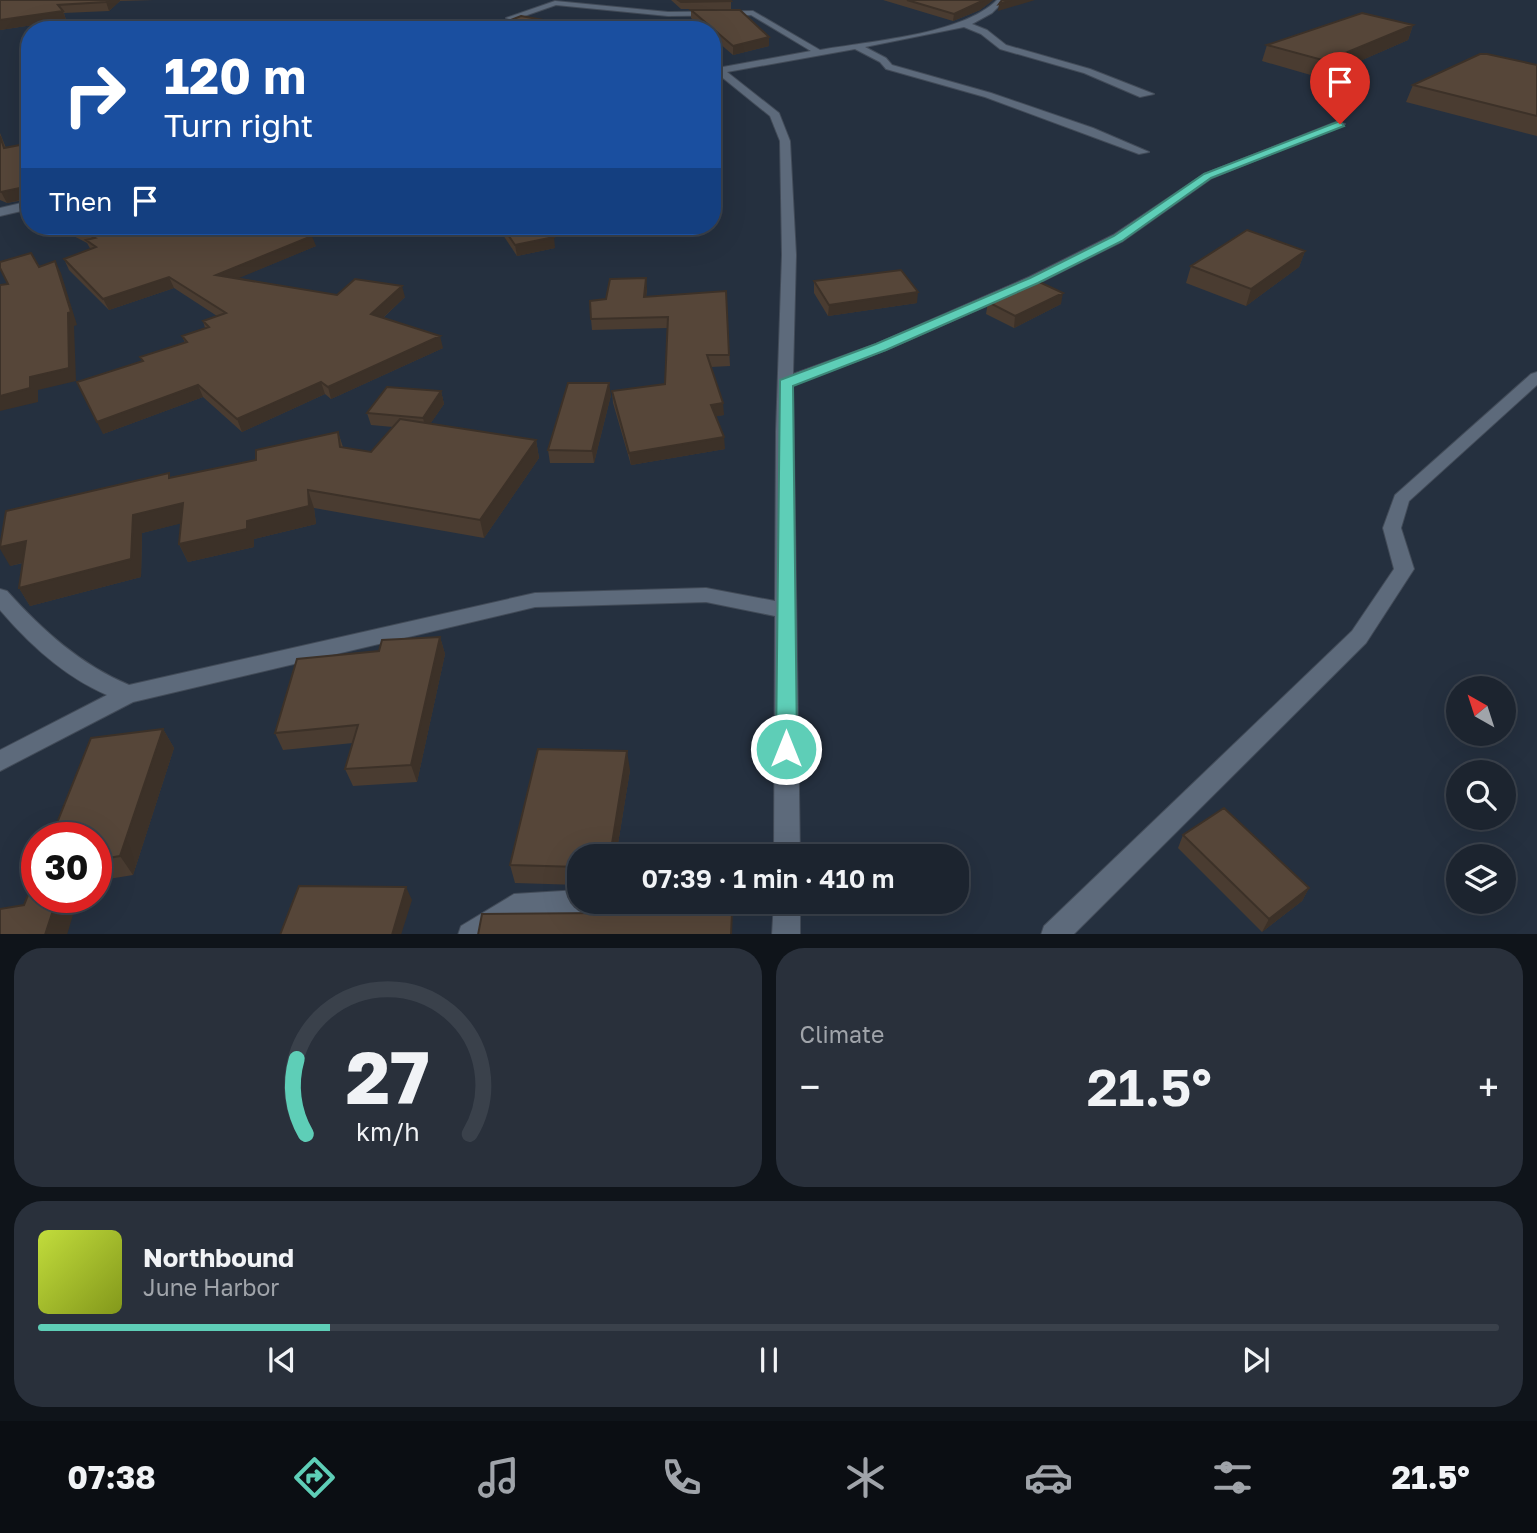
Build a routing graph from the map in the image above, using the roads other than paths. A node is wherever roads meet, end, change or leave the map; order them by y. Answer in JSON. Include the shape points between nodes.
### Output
{"nodes":[{"id":1,"x":1001,"y":0,"type":"edge"},
{"id":2,"x":510,"y":18,"type":"edge"},
{"id":3,"x":965,"y":24,"type":"junction"},
{"id":4,"x":858,"y":47,"type":"junction"},
{"id":5,"x":821,"y":54,"type":"junction"},
{"id":6,"x":721,"y":70,"type":"edge"},
{"id":7,"x":721,"y":75,"type":"edge"},
{"id":8,"x":1149,"y":94,"type":"dead end"},
{"id":9,"x":1340,"y":124,"type":"dead end"},
{"id":10,"x":1143,"y":152,"type":"dead end"},
{"id":11,"x":21,"y":207,"type":"edge"},
{"id":12,"x":0,"y":212,"type":"edge"},
{"id":13,"x":1537,"y":377,"type":"edge"},
{"id":14,"x":785,"y":383,"type":"junction"},
{"id":15,"x":0,"y":596,"type":"edge"},
{"id":16,"x":785,"y":611,"type":"junction"},
{"id":17,"x":128,"y":694,"type":"junction"},
{"id":18,"x":0,"y":761,"type":"edge"},
{"id":19,"x":787,"y":844,"type":"edge"},
{"id":20,"x":567,"y":904,"type":"edge"},
{"id":21,"x":787,"y":914,"type":"edge"},
{"id":22,"x":471,"y":934,"type":"edge"},
{"id":23,"x":786,"y":934,"type":"edge"},
{"id":24,"x":1054,"y":934,"type":"edge"}],
"edges":[{"from":1,"to":3,"type":"street"},
{"from":2,"to":5,"type":"street","via":[[555,3],[668,14],[753,13]]},
{"from":3,"to":4,"type":"street"},
{"from":3,"to":8,"type":"street","via":[[1003,47]]},
{"from":4,"to":5,"type":"street"},
{"from":4,"to":10,"type":"street","via":[[889,67],[988,95]]},
{"from":5,"to":6,"type":"street"},
{"from":7,"to":14,"type":"street","via":[[775,115],[785,141],[789,255]]},
{"from":9,"to":14,"type":"street","via":[[1208,176],[1118,238],[1034,280]]},
{"from":11,"to":12,"type":"street"},
{"from":13,"to":24,"type":"street","via":[[1401,499],[1392,528],[1405,569],[1359,637]]},
{"from":14,"to":16,"type":"street"},
{"from":15,"to":17,"type":"street","via":[[19,619],[97,683]]},
{"from":16,"to":17,"type":"street","via":[[706,595],[535,600]]},
{"from":16,"to":19,"type":"street"},
{"from":17,"to":18,"type":"street"},
{"from":20,"to":22,"type":"street","via":[[514,907]]},
{"from":21,"to":23,"type":"street"}]}
